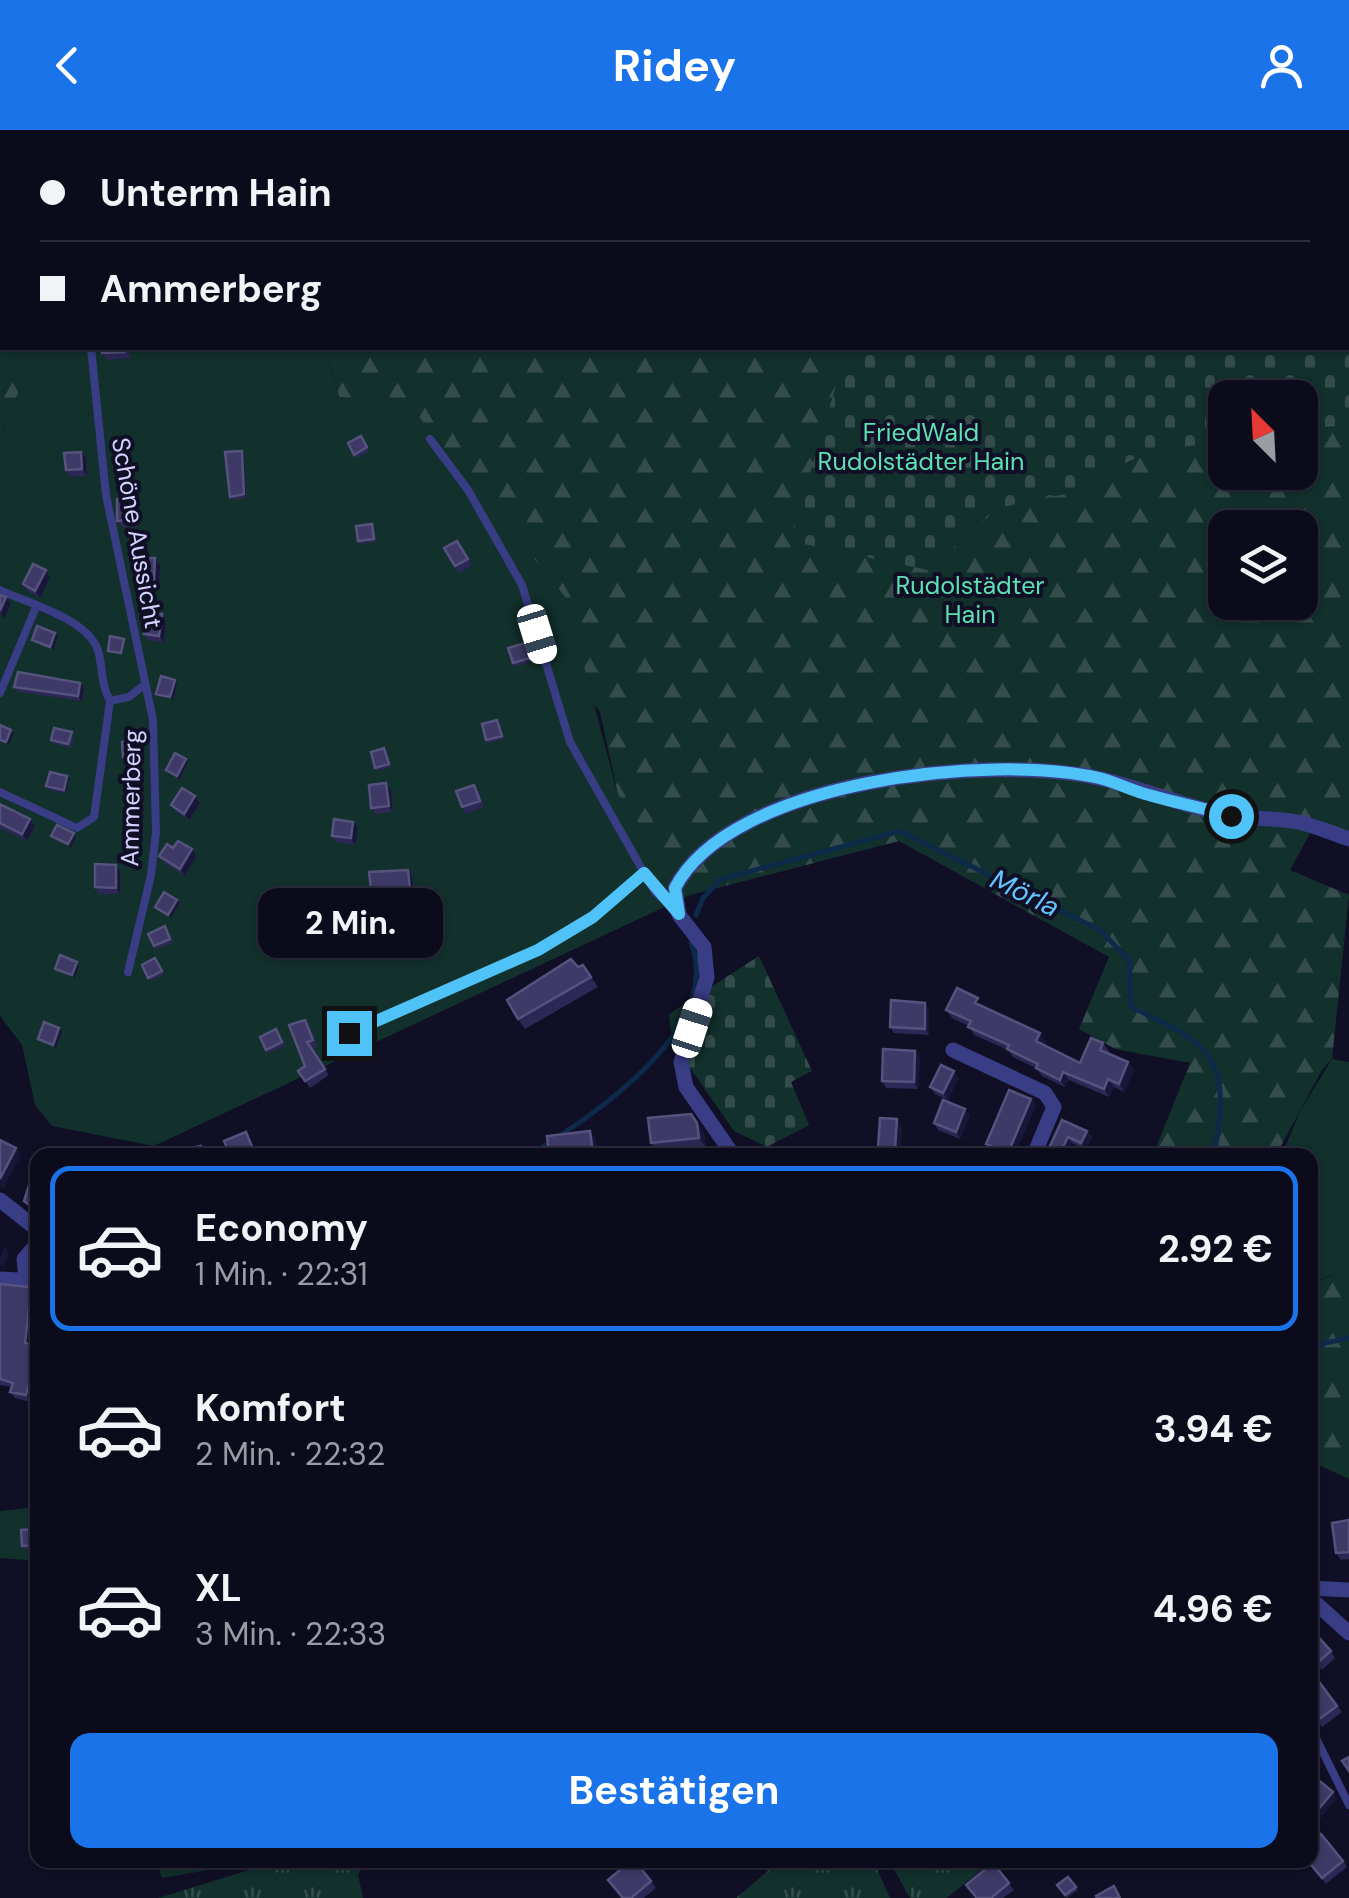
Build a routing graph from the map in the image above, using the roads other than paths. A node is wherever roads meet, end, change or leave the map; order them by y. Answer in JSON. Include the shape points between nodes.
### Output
{"nodes":[{"id":1,"x":91,"y":350,"type":"edge"},
{"id":2,"x":430,"y":440,"type":"dead end"},
{"id":3,"x":0,"y":590,"type":"edge"},
{"id":4,"x":36,"y":607,"type":"junction"},
{"id":5,"x":145,"y":684,"type":"junction"},
{"id":6,"x":0,"y":692,"type":"edge"},
{"id":7,"x":110,"y":701,"type":"junction"},
{"id":8,"x":0,"y":792,"type":"edge"},
{"id":9,"x":1349,"y":839,"type":"edge"},
{"id":10,"x":644,"y":873,"type":"junction"},
{"id":11,"x":679,"y":914,"type":"junction"},
{"id":12,"x":128,"y":972,"type":"dead end"},
{"id":13,"x":349,"y":1033,"type":"dead end"},
{"id":14,"x":953,"y":1050,"type":"dead end"},
{"id":15,"x":727,"y":1148,"type":"edge"},
{"id":16,"x":1037,"y":1148,"type":"edge"},
{"id":17,"x":0,"y":1200,"type":"edge"},
{"id":18,"x":30,"y":1224,"type":"edge"},
{"id":19,"x":30,"y":1252,"type":"edge"},
{"id":20,"x":30,"y":1275,"type":"edge"},
{"id":21,"x":0,"y":1279,"type":"edge"},
{"id":22,"x":30,"y":1280,"type":"edge"},
{"id":23,"x":1318,"y":1588,"type":"edge"},
{"id":24,"x":1349,"y":1590,"type":"edge"},
{"id":25,"x":1318,"y":1605,"type":"edge"},
{"id":26,"x":1349,"y":1632,"type":"edge"},
{"id":27,"x":1318,"y":1742,"type":"edge"},
{"id":28,"x":1349,"y":1805,"type":"edge"}],
"edges":[{"from":1,"to":5,"type":"lane","name":"Schöne Aussicht","via":[[106,495]]},
{"from":2,"to":10,"type":"lane","via":[[468,490],[522,585],[570,742]]},
{"from":3,"to":4,"type":"lane"},
{"from":4,"to":6,"type":"lane"},
{"from":4,"to":7,"type":"lane","via":[[82,628],[92,640]]},
{"from":5,"to":7,"type":"lane","via":[[129,698]]},
{"from":5,"to":12,"type":"lane","name":"Ammerberg","via":[[156,832]]},
{"from":7,"to":8,"type":"lane","via":[[88,825],[78,828]]},
{"from":9,"to":11,"type":"street","via":[[1296,822],[1231,816],[1098,778],[1034,772],[896,778],[783,804],[742,824],[682,874],[675,888]]},
{"from":10,"to":11,"type":"lane"},
{"from":10,"to":13,"type":"lane","via":[[593,917],[538,950]]},
{"from":11,"to":15,"type":"street","via":[[704,947],[707,977],[681,1062],[686,1087]]},
{"from":14,"to":16,"type":"street","via":[[1045,1093],[1054,1107]]},
{"from":17,"to":18,"type":"street"},
{"from":19,"to":20,"type":"street","via":[[24,1259]]},
{"from":21,"to":22,"type":"street"},
{"from":23,"to":24,"type":"street"},
{"from":25,"to":26,"type":"street"},
{"from":27,"to":28,"type":"lane"}]}
